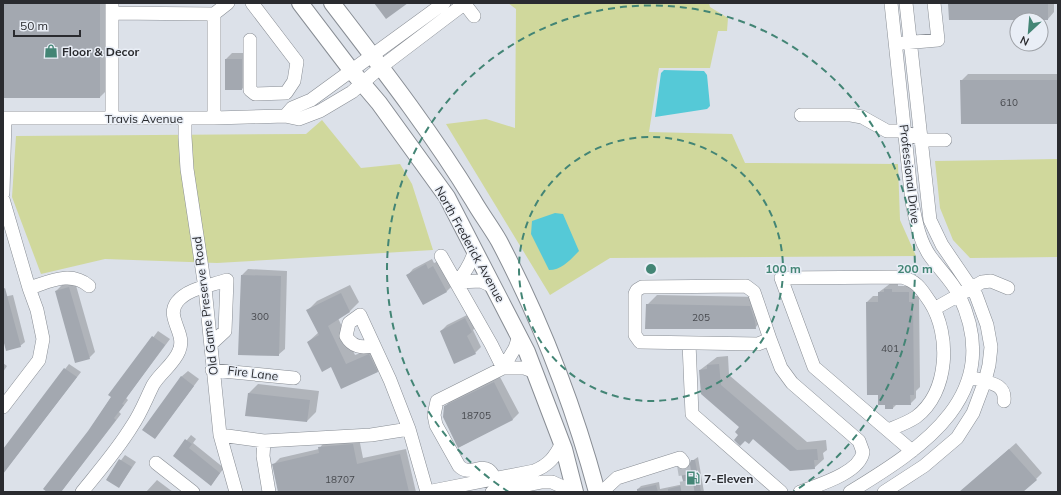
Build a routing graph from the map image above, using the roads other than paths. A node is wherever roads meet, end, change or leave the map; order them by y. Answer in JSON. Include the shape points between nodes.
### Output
{"nodes":[{"id":1,"x":228,"y":3,"type":"edge"},
{"id":2,"x":252,"y":3,"type":"edge"},
{"id":3,"x":300,"y":3,"type":"edge"},
{"id":4,"x":332,"y":3,"type":"edge"},
{"id":5,"x":444,"y":3,"type":"edge"},
{"id":6,"x":464,"y":3,"type":"edge"},
{"id":7,"x":891,"y":3,"type":"edge"},
{"id":8,"x":906,"y":3,"type":"edge"},
{"id":9,"x":934,"y":3,"type":"edge"},
{"id":10,"x":112,"y":8,"type":"edge"},
{"id":11,"x":214,"y":14,"type":"junction"},
{"id":12,"x":474,"y":16,"type":"dead end"},
{"id":13,"x":250,"y":40,"type":"dead end"},
{"id":14,"x":910,"y":43,"type":"junction"},
{"id":15,"x":895,"y":44,"type":"junction"},
{"id":16,"x":377,"y":62,"type":"junction"},
{"id":17,"x":351,"y":70,"type":"junction"},
{"id":18,"x":363,"y":84,"type":"junction"},
{"id":19,"x":801,"y":115,"type":"dead end"},
{"id":20,"x":285,"y":116,"type":"junction"},
{"id":21,"x":4,"y":118,"type":"edge"},
{"id":22,"x":112,"y":118,"type":"junction"},
{"id":23,"x":185,"y":118,"type":"junction"},
{"id":24,"x":214,"y":118,"type":"junction"},
{"id":25,"x":904,"y":131,"type":"junction"},
{"id":26,"x":922,"y":140,"type":"junction"},
{"id":27,"x":945,"y":140,"type":"dead end"},
{"id":28,"x":3,"y":193,"type":"edge"},
{"id":29,"x":3,"y":199,"type":"edge"},
{"id":30,"x":475,"y":250,"type":"junction"},
{"id":31,"x":441,"y":256,"type":"dead end"},
{"id":32,"x":457,"y":282,"type":"junction"},
{"id":33,"x":90,"y":286,"type":"dead end"},
{"id":34,"x":494,"y":287,"type":"junction"},
{"id":35,"x":971,"y":287,"type":"junction"},
{"id":36,"x":28,"y":288,"type":"junction"},
{"id":37,"x":205,"y":288,"type":"junction"},
{"id":38,"x":1008,"y":288,"type":"dead end"},
{"id":39,"x":959,"y":294,"type":"junction"},
{"id":40,"x":934,"y":309,"type":"junction"},
{"id":41,"x":519,"y":336,"type":"junction"},
{"id":42,"x":770,"y":339,"type":"junction"},
{"id":43,"x":689,"y":343,"type":"junction"},
{"id":44,"x":211,"y":344,"type":"junction"},
{"id":45,"x":374,"y":345,"type":"junction"},
{"id":46,"x":502,"y":368,"type":"junction"},
{"id":47,"x":212,"y":370,"type":"junction"},
{"id":48,"x":535,"y":372,"type":"junction"},
{"id":49,"x":968,"y":377,"type":"junction"},
{"id":50,"x":294,"y":378,"type":"dead end"},
{"id":51,"x":985,"y":381,"type":"junction"},
{"id":52,"x":1004,"y":401,"type":"dead end"},
{"id":53,"x":3,"y":407,"type":"edge"},
{"id":54,"x":410,"y":429,"type":"junction"},
{"id":55,"x":888,"y":430,"type":"junction"},
{"id":56,"x":220,"y":435,"type":"junction"},
{"id":57,"x":264,"y":441,"type":"junction"},
{"id":58,"x":562,"y":443,"type":"junction"},
{"id":59,"x":912,"y":451,"type":"junction"},
{"id":60,"x":683,"y":462,"type":"dead end"},
{"id":61,"x":156,"y":463,"type":"dead end"},
{"id":62,"x":590,"y":468,"type":"junction"},
{"id":63,"x":849,"y":471,"type":"junction"},
{"id":64,"x":496,"y":478,"type":"junction"},
{"id":65,"x":617,"y":478,"type":"junction"},
{"id":66,"x":88,"y":490,"type":"edge"},
{"id":67,"x":857,"y":490,"type":"edge"},
{"id":68,"x":495,"y":491,"type":"edge"},
{"id":69,"x":887,"y":491,"type":"edge"},
{"id":70,"x":193,"y":492,"type":"edge"},
{"id":71,"x":236,"y":492,"type":"edge"},
{"id":72,"x":269,"y":492,"type":"edge"},
{"id":73,"x":427,"y":492,"type":"edge"},
{"id":74,"x":575,"y":492,"type":"edge"},
{"id":75,"x":597,"y":492,"type":"edge"},
{"id":76,"x":602,"y":492,"type":"edge"},
{"id":77,"x":781,"y":492,"type":"edge"},
{"id":78,"x":800,"y":492,"type":"edge"}],
"edges":[{"from":1,"to":11,"type":"street"},
{"from":2,"to":13,"type":"street","via":[[297,64],[294,82],[286,92],[255,94],[249,88]]},
{"from":3,"to":17,"type":"main road","name":"North Frederick Avenue"},
{"from":4,"to":16,"type":"main road","name":"North Frederick Avenue"},
{"from":5,"to":16,"type":"street"},
{"from":6,"to":12,"type":"street"},
{"from":6,"to":16,"type":"street"},
{"from":7,"to":15,"type":"street","name":"Professional Drive"},
{"from":8,"to":14,"type":"street","name":"Professional Drive"},
{"from":9,"to":14,"type":"street","via":[[938,40]]},
{"from":10,"to":11,"type":"street"},
{"from":10,"to":22,"type":"street"},
{"from":11,"to":24,"type":"street"},
{"from":14,"to":15,"type":"street"},
{"from":14,"to":26,"type":"street","name":"Professional Drive"},
{"from":15,"to":25,"type":"street","name":"Professional Drive"},
{"from":16,"to":17,"type":"street"},
{"from":16,"to":18,"type":"street","name":"Travis Avenue"},
{"from":16,"to":62,"type":"main road","name":"North Frederick Avenue","via":[[454,170],[498,240],[539,322],[581,433]]},
{"from":17,"to":18,"type":"main road","name":"North Frederick Avenue"},
{"from":17,"to":20,"type":"street","via":[[311,100],[292,108]]},
{"from":18,"to":20,"type":"street","name":"Travis Avenue","via":[[320,111],[299,119]]},
{"from":18,"to":30,"type":"main road","name":"North Frederick Avenue","via":[[447,197]]},
{"from":19,"to":25,"type":"street","via":[[851,115],[862,117],[887,131]]},
{"from":20,"to":24,"type":"street","name":"Travis Avenue"},
{"from":21,"to":22,"type":"street","name":"Travis Avenue"},
{"from":21,"to":28,"type":"street"},
{"from":22,"to":23,"type":"street","name":"Travis Avenue"},
{"from":23,"to":24,"type":"street","name":"Travis Avenue"},
{"from":23,"to":37,"type":"street","name":"Old Game Preserve Road","via":[[187,169]]},
{"from":25,"to":26,"type":"street"},
{"from":25,"to":39,"type":"street","name":"Professional Drive","via":[[918,233],[930,255]]},
{"from":26,"to":27,"type":"street"},
{"from":26,"to":35,"type":"street","name":"Professional Drive","via":[[930,220],[942,245]]},
{"from":29,"to":36,"type":"street"},
{"from":30,"to":32,"type":"street","via":[[468,268]]},
{"from":30,"to":34,"type":"main road","name":"North Frederick Avenue"},
{"from":31,"to":32,"type":"street"},
{"from":32,"to":34,"type":"street","via":[[481,281]]},
{"from":32,"to":46,"type":"street","via":[[492,344]]},
{"from":33,"to":36,"type":"street","via":[[77,279],[62,277]]},
{"from":34,"to":41,"type":"main road","name":"North Frederick Avenue"},
{"from":35,"to":38,"type":"street","via":[[991,281]]},
{"from":35,"to":39,"type":"street"},
{"from":35,"to":51,"type":"street","name":"Professional Drive","via":[[987,326],[990,347]]},
{"from":36,"to":53,"type":"street","via":[[37,310],[43,339],[39,360]]},
{"from":37,"to":44,"type":"street","name":"Old Game Preserve Road"},
{"from":37,"to":44,"type":"street","via":[[226,280],[225,332]]},
{"from":37,"to":66,"type":"street","via":[[183,296],[176,304],[174,318],[182,340],[178,354],[154,384],[132,426]]},
{"from":39,"to":40,"type":"street"},
{"from":39,"to":49,"type":"street","name":"Professional Drive","via":[[973,338],[973,356]]},
{"from":40,"to":55,"type":"street","via":[[940,322],[945,352],[938,383],[930,400],[917,416]]},
{"from":40,"to":55,"type":"street","via":[[914,281],[902,277],[781,278],[814,367]]},
{"from":41,"to":46,"type":"street","via":[[515,348]]},
{"from":41,"to":48,"type":"main road","name":"North Frederick Avenue"},
{"from":42,"to":43,"type":"street","via":[[758,344]]},
{"from":42,"to":43,"type":"street","via":[[754,292],[746,286],[642,287],[637,290],[634,300],[636,339],[648,343]]},
{"from":42,"to":63,"type":"street","via":[[781,368],[792,384],[863,446],[859,463]]},
{"from":43,"to":77,"type":"street","via":[[692,414]]},
{"from":44,"to":47,"type":"street","name":"Old Game Preserve Road"},
{"from":45,"to":45,"type":"street","via":[[367,347],[352,344],[346,336],[349,323],[360,315]]},
{"from":45,"to":54,"type":"street"},
{"from":46,"to":48,"type":"street","via":[[524,368]]},
{"from":46,"to":64,"type":"street","via":[[437,401],[434,415],[436,424],[462,469],[490,470]]},
{"from":47,"to":50,"type":"street","name":"Fire Lane"},
{"from":47,"to":56,"type":"street","name":"Old Game Preserve Road"},
{"from":48,"to":58,"type":"main road","name":"North Frederick Avenue"},
{"from":49,"to":51,"type":"street"},
{"from":49,"to":59,"type":"street","name":"Professional Drive","via":[[952,413],[928,439]]},
{"from":51,"to":52,"type":"street","via":[[1002,388],[1005,394]]},
{"from":51,"to":69,"type":"street","name":"Professional Drive","via":[[974,413],[957,438],[924,466]]},
{"from":54,"to":57,"type":"street","via":[[371,435]]},
{"from":54,"to":73,"type":"street"},
{"from":55,"to":59,"type":"street"},
{"from":56,"to":57,"type":"street"},
{"from":56,"to":71,"type":"street","name":"Old Game Preserve Road"},
{"from":57,"to":72,"type":"street","via":[[263,456]]},
{"from":58,"to":64,"type":"street","via":[[545,467]]},
{"from":58,"to":74,"type":"main road","name":"North Frederick Avenue"},
{"from":59,"to":67,"type":"street","name":"Professional Drive"},
{"from":60,"to":65,"type":"street","via":[[680,458]]},
{"from":61,"to":70,"type":"street"},
{"from":62,"to":65,"type":"street"},
{"from":62,"to":75,"type":"main road","name":"North Frederick Avenue"},
{"from":63,"to":67,"type":"street"},
{"from":63,"to":78,"type":"street"},
{"from":64,"to":68,"type":"street"},
{"from":64,"to":73,"type":"street"},
{"from":65,"to":76,"type":"street"},
{"from":68,"to":74,"type":"street","via":[[552,482]]}]}
